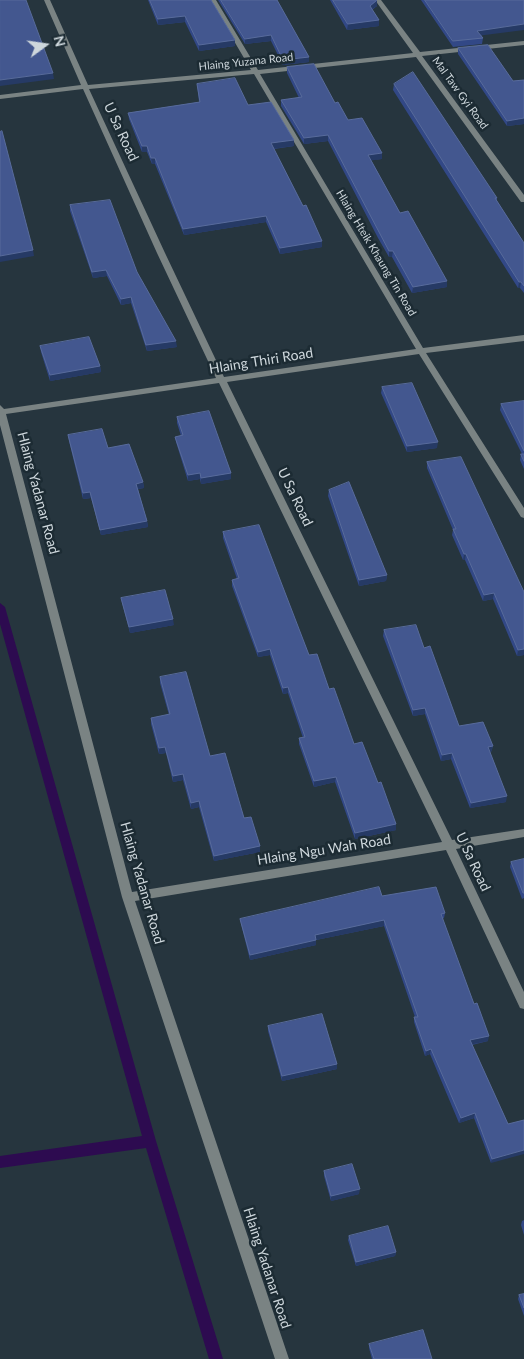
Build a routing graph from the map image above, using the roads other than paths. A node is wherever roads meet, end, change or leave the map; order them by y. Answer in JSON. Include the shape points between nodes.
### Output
{"nodes":[{"id":1,"x":47,"y":0,"type":"edge"},
{"id":2,"x":213,"y":0,"type":"edge"},
{"id":3,"x":378,"y":0,"type":"edge"},
{"id":4,"x":524,"y":42,"type":"edge"},
{"id":5,"x":418,"y":53,"type":"junction"},
{"id":6,"x":255,"y":72,"type":"junction"},
{"id":7,"x":84,"y":87,"type":"junction"},
{"id":8,"x":0,"y":97,"type":"edge"},
{"id":9,"x":524,"y":200,"type":"edge"},
{"id":10,"x":524,"y":338,"type":"edge"},
{"id":11,"x":421,"y":350,"type":"junction"},
{"id":12,"x":223,"y":381,"type":"junction"},
{"id":13,"x":1,"y":410,"type":"edge"},
{"id":14,"x":524,"y":515,"type":"edge"},
{"id":15,"x":524,"y":832,"type":"edge"},
{"id":16,"x":450,"y":845,"type":"junction"},
{"id":17,"x":128,"y":896,"type":"junction"},
{"id":18,"x":524,"y":1004,"type":"edge"},
{"id":19,"x":282,"y":1359,"type":"edge"}],
"edges":[{"from":1,"to":7,"type":"street","name":"U Sa Road"},
{"from":2,"to":6,"type":"street","name":"Hlaing Hteik Khaung Tin Road"},
{"from":3,"to":5,"type":"street","name":"Mal Taw Gyi Road"},
{"from":4,"to":5,"type":"street","name":"Hlaing Yuzana Road"},
{"from":5,"to":6,"type":"street","name":"Hlaing Yuzana Road"},
{"from":5,"to":9,"type":"street","name":"Mal Taw Gyi Road"},
{"from":6,"to":7,"type":"street","name":"Hlaing Yuzana Road"},
{"from":6,"to":11,"type":"street","name":"Hlaing Hteik Khaung Tin Road"},
{"from":7,"to":8,"type":"street","name":"Hlaing Yuzana Road"},
{"from":7,"to":12,"type":"street","name":"U Sa Road"},
{"from":10,"to":11,"type":"street","name":"Hlaing Thiri Road"},
{"from":11,"to":12,"type":"street","name":"Hlaing Thiri Road"},
{"from":11,"to":14,"type":"street","name":"Hlaing Hteik Khaung Tin Road"},
{"from":12,"to":13,"type":"street","name":"Hlaing Thiri Road"},
{"from":12,"to":16,"type":"street","name":"U Sa Road"},
{"from":13,"to":17,"type":"street","name":"Hlaing Yadanar Road"},
{"from":15,"to":16,"type":"street","name":"Hlaing Ngu Wah Road"},
{"from":16,"to":17,"type":"street","name":"Hlaing Ngu Wah Road"},
{"from":16,"to":18,"type":"street","name":"U Sa Road"},
{"from":17,"to":19,"type":"street","name":"Hlaing Yadanar Road"}]}
